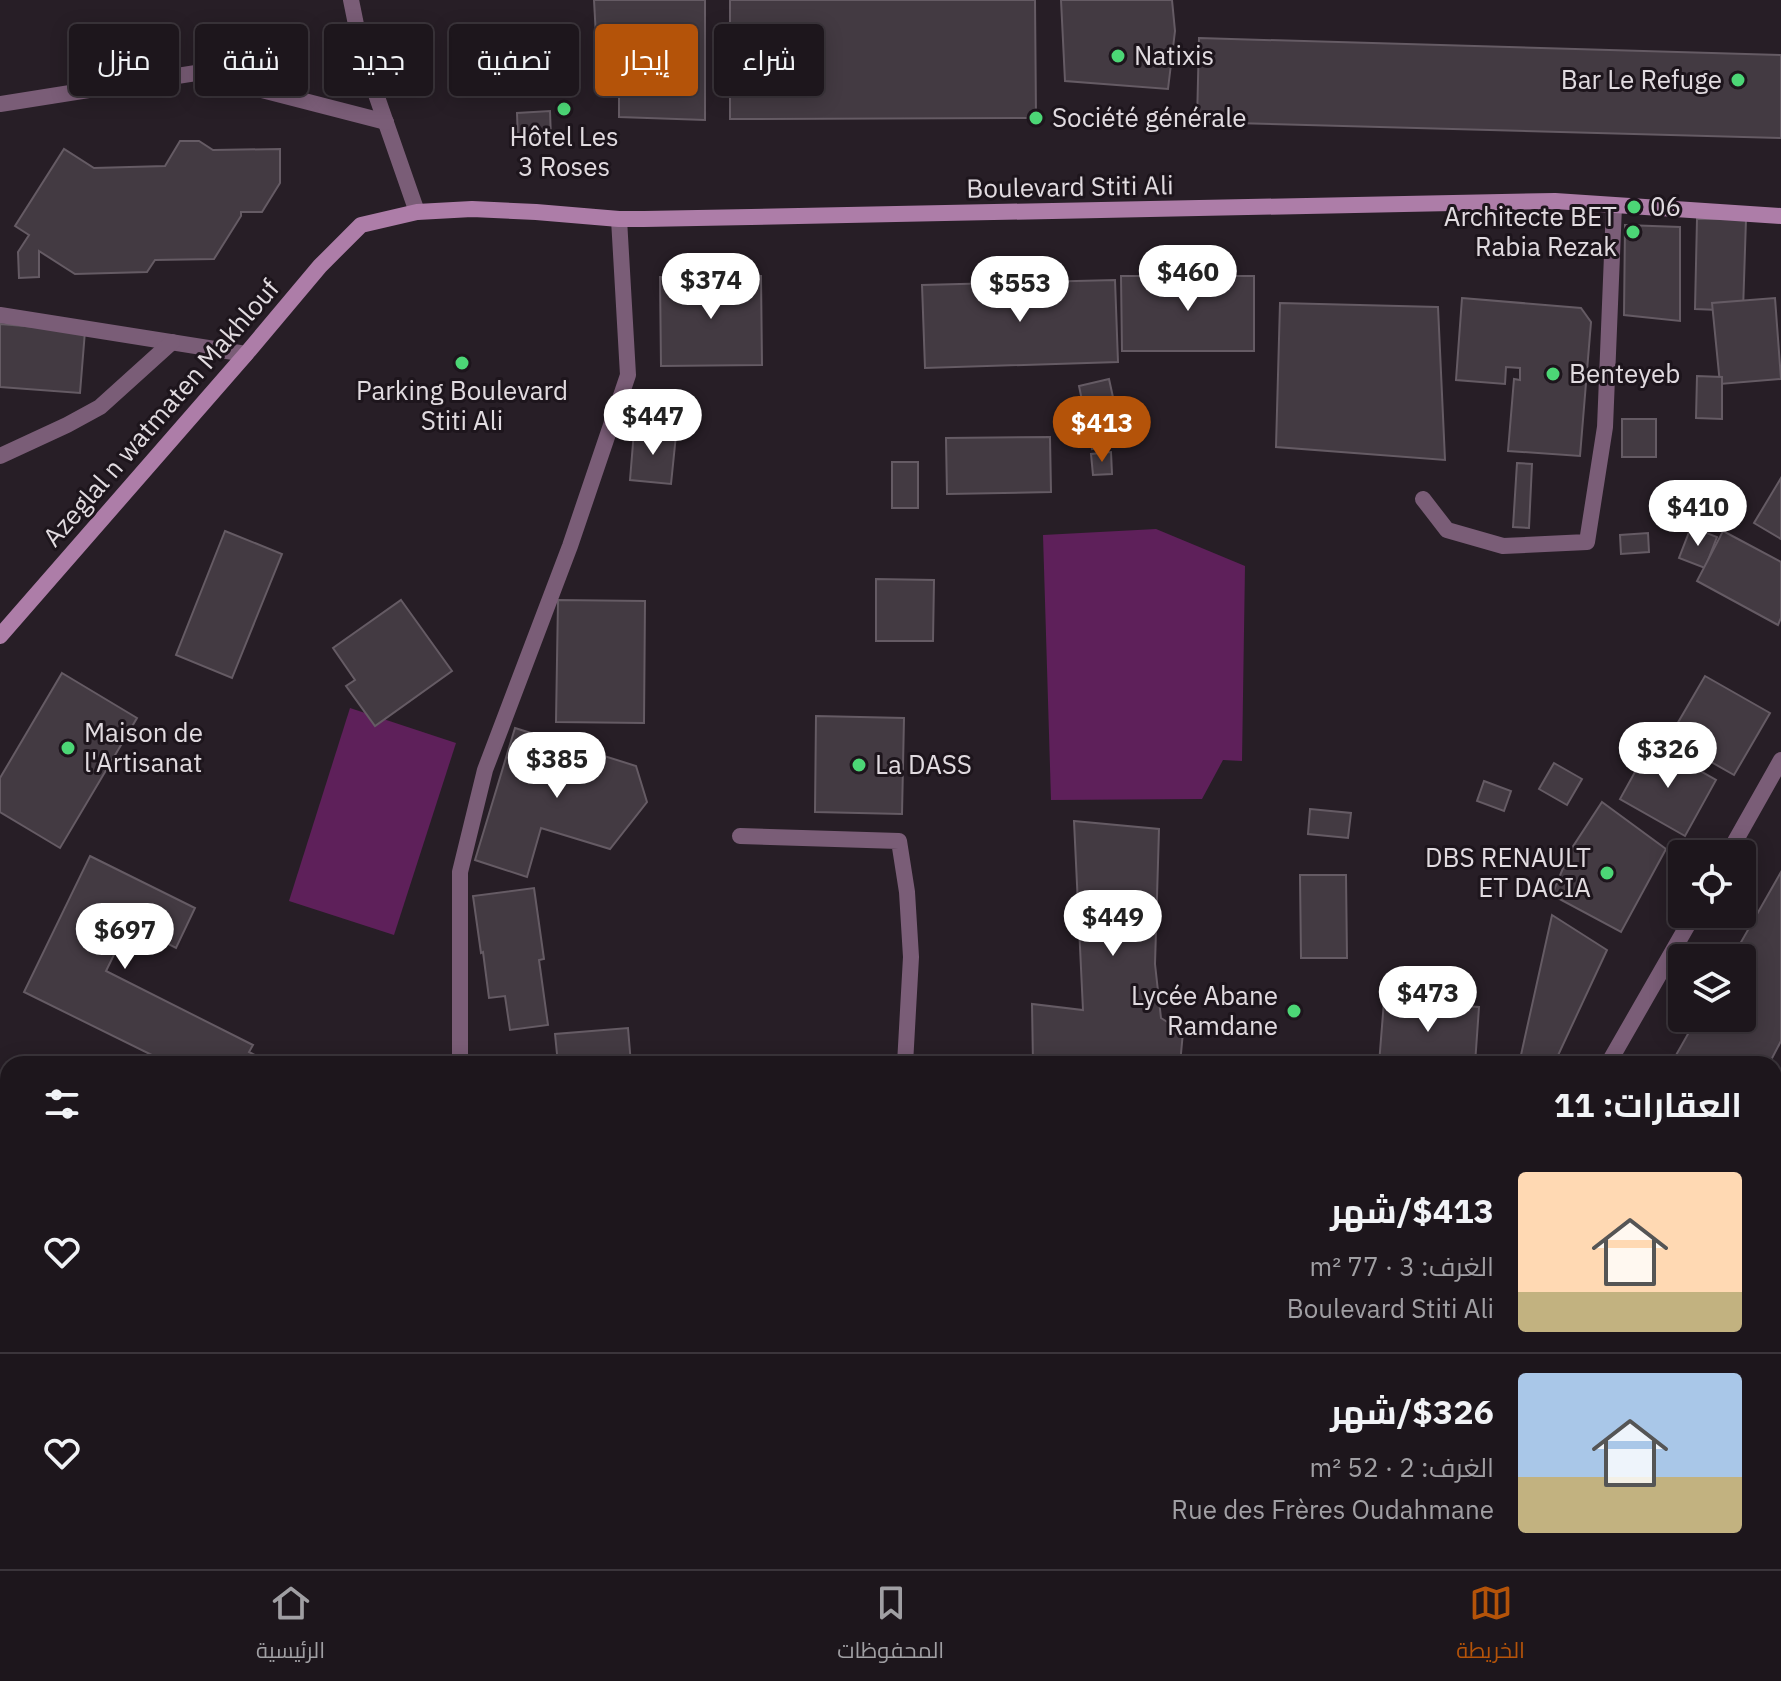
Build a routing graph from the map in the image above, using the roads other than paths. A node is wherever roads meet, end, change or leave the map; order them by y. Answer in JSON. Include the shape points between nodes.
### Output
{"nodes":[{"id":1,"x":351,"y":0,"type":"edge"},
{"id":2,"x":0,"y":104,"type":"edge"},
{"id":3,"x":386,"y":122,"type":"junction"},
{"id":4,"x":1614,"y":206,"type":"junction"},
{"id":5,"x":417,"y":212,"type":"junction"},
{"id":6,"x":1781,"y":216,"type":"edge"},
{"id":7,"x":619,"y":219,"type":"junction"},
{"id":8,"x":361,"y":225,"type":"joint"},
{"id":9,"x":0,"y":315,"type":"edge"},
{"id":10,"x":172,"y":342,"type":"junction"},
{"id":11,"x":246,"y":354,"type":"junction"},
{"id":12,"x":0,"y":456,"type":"edge"},
{"id":13,"x":1423,"y":499,"type":"dead end"},
{"id":14,"x":0,"y":636,"type":"edge"},
{"id":15,"x":1781,"y":760,"type":"edge"},
{"id":16,"x":740,"y":836,"type":"dead end"},
{"id":17,"x":1736,"y":840,"type":"edge"},
{"id":18,"x":1686,"y":928,"type":"edge"},
{"id":19,"x":460,"y":1056,"type":"edge"},
{"id":20,"x":905,"y":1056,"type":"edge"},
{"id":21,"x":1613,"y":1056,"type":"edge"}],
"edges":[{"from":1,"to":3,"type":"street","via":[[362,54]]},
{"from":2,"to":3,"type":"street","via":[[196,73]]},
{"from":3,"to":5,"type":"street"},
{"from":4,"to":6,"type":"main road","name":"Boulevard Stiti Ali"},
{"from":4,"to":7,"type":"main road","name":"Boulevard Stiti Ali","via":[[1555,201]]},
{"from":4,"to":13,"type":"street","via":[[1605,427],[1587,542],[1503,546],[1447,530]]},
{"from":5,"to":7,"type":"main road","name":"Boulevard Stiti Ali","via":[[472,209]]},
{"from":5,"to":8,"type":"main road","name":"Boulevard Stiti Ali"},
{"from":7,"to":19,"type":"street","via":[[628,375],[481,785],[460,872]]},
{"from":8,"to":11,"type":"main road","name":"Azeglal n watmaten Makhlouf"},
{"from":9,"to":10,"type":"street"},
{"from":10,"to":11,"type":"street"},
{"from":10,"to":12,"type":"street","via":[[100,407]]},
{"from":11,"to":14,"type":"main road","name":"Azeglal n watmaten Makhlouf"},
{"from":15,"to":17,"type":"street"},
{"from":16,"to":20,"type":"street","via":[[899,841],[911,957]]},
{"from":18,"to":21,"type":"street"}]}
